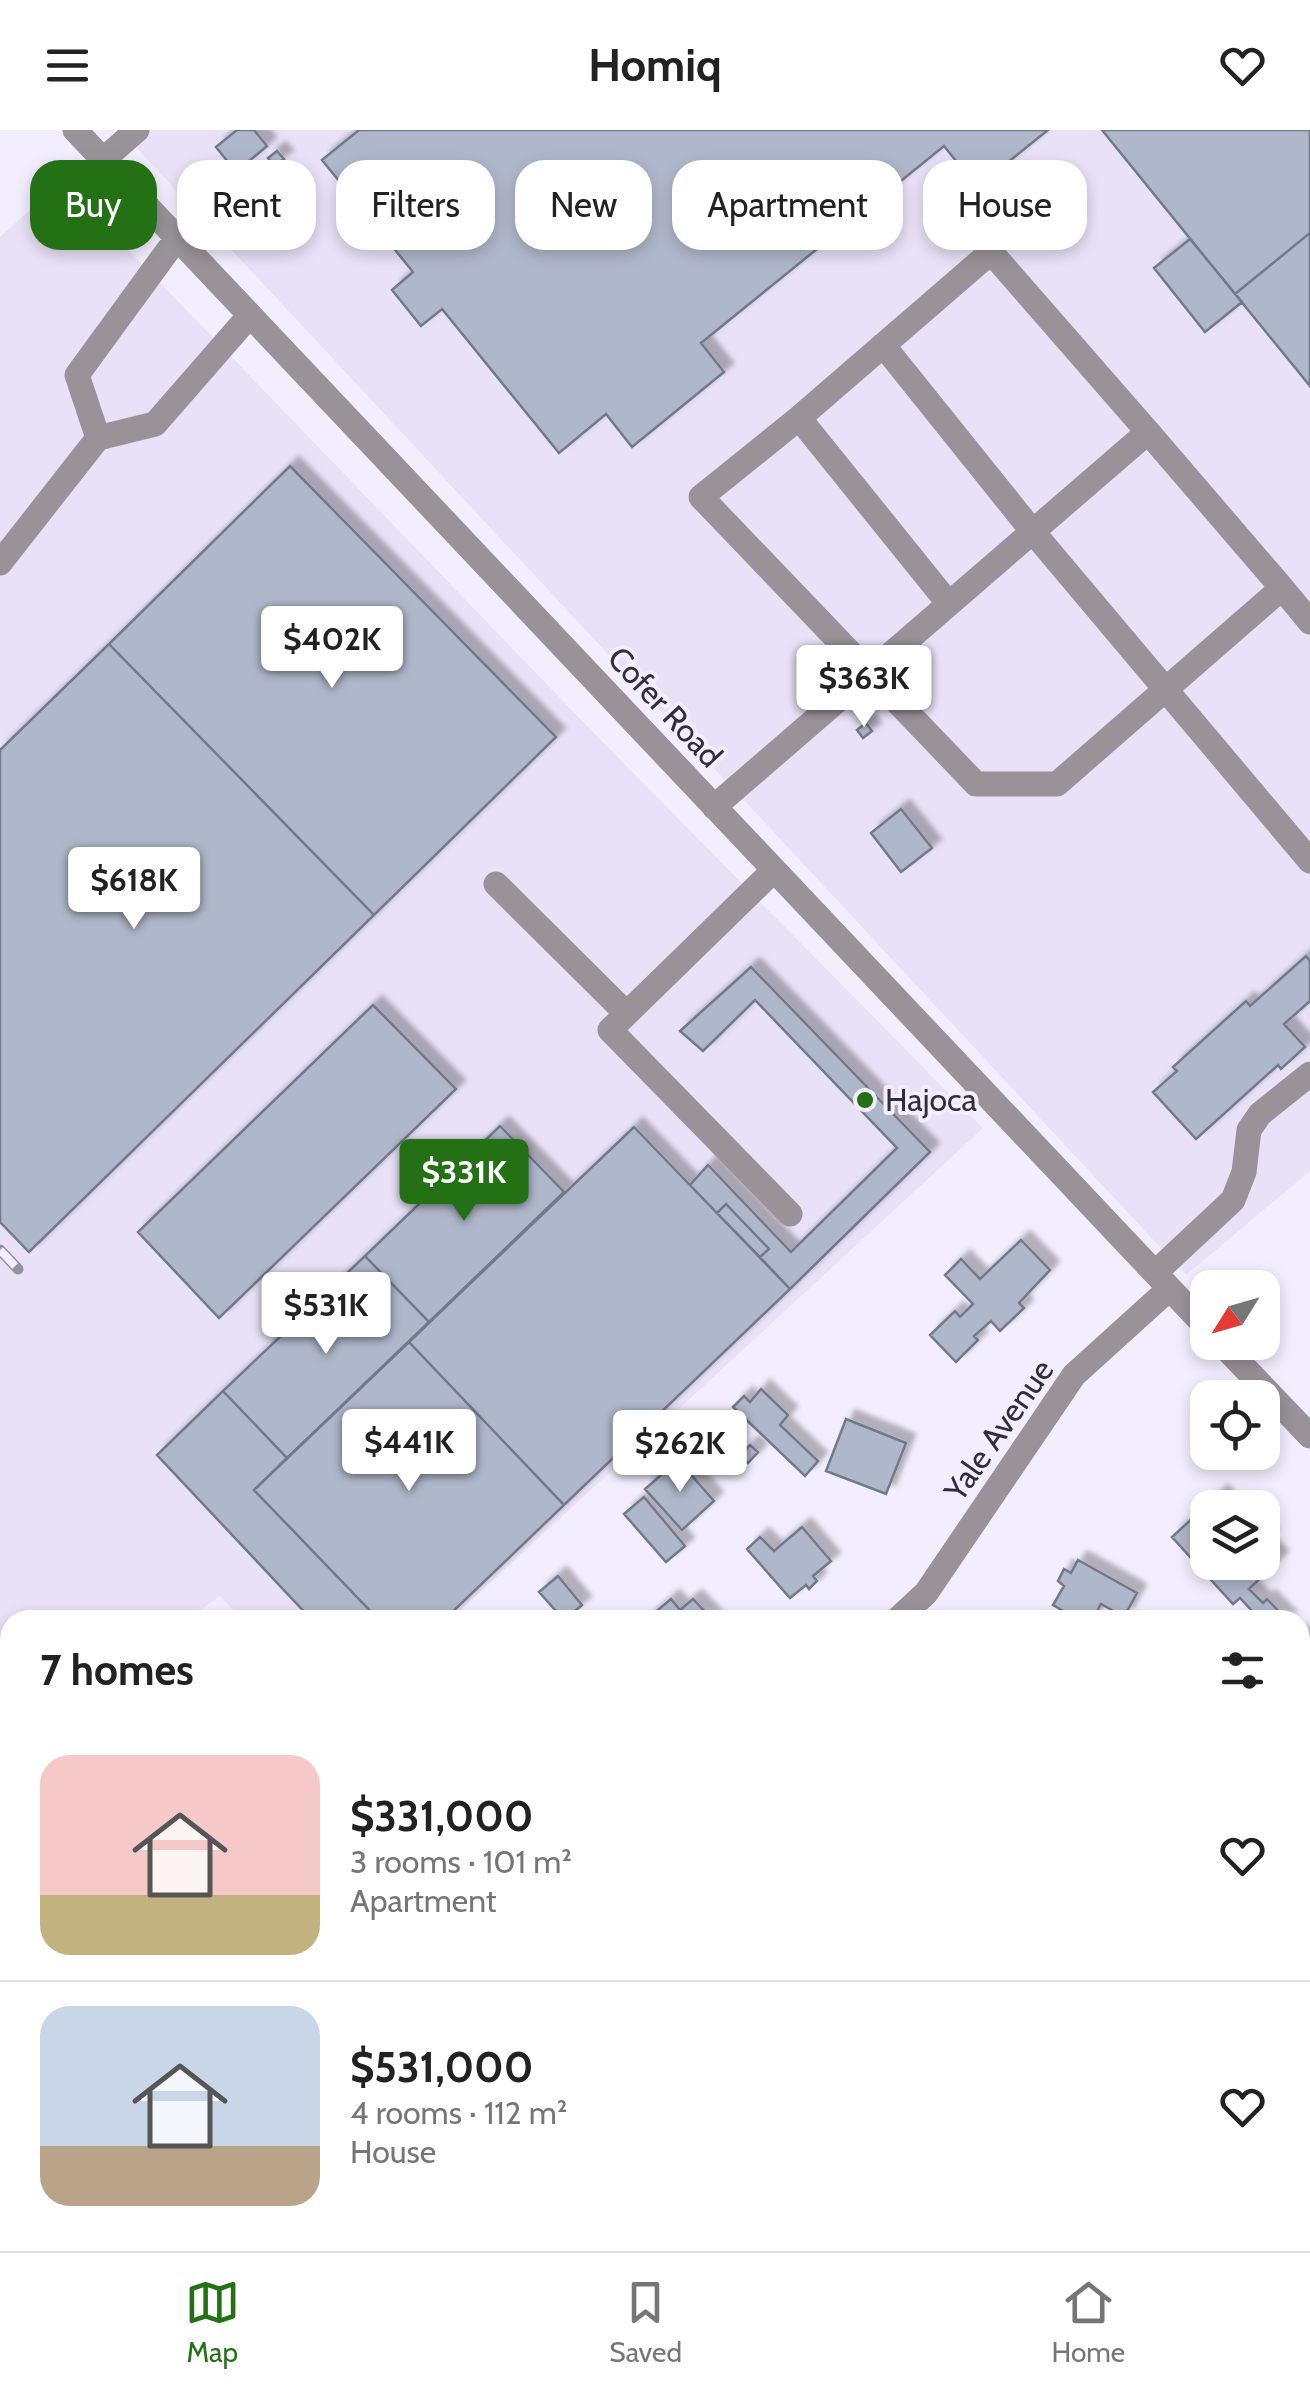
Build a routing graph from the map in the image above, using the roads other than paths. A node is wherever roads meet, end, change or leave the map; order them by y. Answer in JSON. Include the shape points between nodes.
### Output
{"nodes":[{"id":1,"x":75,"y":130,"type":"edge"},
{"id":2,"x":137,"y":130,"type":"edge"},
{"id":3,"x":103,"y":160,"type":"joint"},
{"id":4,"x":157,"y":218,"type":"edge"},
{"id":5,"x":176,"y":238,"type":"junction"},
{"id":6,"x":250,"y":316,"type":"junction"},
{"id":7,"x":882,"y":345,"type":"junction"},
{"id":8,"x":799,"y":418,"type":"junction"},
{"id":9,"x":1148,"y":432,"type":"junction"},
{"id":10,"x":98,"y":438,"type":"junction"},
{"id":11,"x":1032,"y":532,"type":"junction"},
{"id":12,"x":0,"y":564,"type":"edge"},
{"id":13,"x":1282,"y":588,"type":"junction"},
{"id":14,"x":949,"y":604,"type":"junction"},
{"id":15,"x":1310,"y":622,"type":"edge"},
{"id":16,"x":869,"y":673,"type":"junction"},
{"id":17,"x":1165,"y":690,"type":"junction"},
{"id":18,"x":714,"y":807,"type":"junction"},
{"id":19,"x":1310,"y":861,"type":"edge"},
{"id":20,"x":774,"y":870,"type":"junction"},
{"id":21,"x":496,"y":884,"type":"dead end"},
{"id":22,"x":626,"y":1013,"type":"junction"},
{"id":23,"x":1310,"y":1074,"type":"edge"},
{"id":24,"x":790,"y":1214,"type":"dead end"},
{"id":25,"x":1162,"y":1281,"type":"junction"},
{"id":26,"x":1190,"y":1310,"type":"edge"},
{"id":27,"x":1237,"y":1360,"type":"edge"},
{"id":28,"x":1310,"y":1436,"type":"edge"},
{"id":29,"x":908,"y":1610,"type":"edge"}],
"edges":[{"from":1,"to":3,"type":"street","name":"Cofer Road"},
{"from":2,"to":3,"type":"street"},
{"from":4,"to":5,"type":"street","name":"Cofer Road"},
{"from":5,"to":6,"type":"street","name":"Cofer Road"},
{"from":5,"to":10,"type":"street","via":[[77,374]]},
{"from":6,"to":10,"type":"street","via":[[155,424]]},
{"from":6,"to":18,"type":"street","name":"Cofer Road"},
{"from":7,"to":8,"type":"street"},
{"from":7,"to":9,"type":"street","via":[[991,252]]},
{"from":7,"to":11,"type":"street"},
{"from":8,"to":14,"type":"street"},
{"from":8,"to":16,"type":"street","via":[[701,497]]},
{"from":9,"to":11,"type":"street"},
{"from":9,"to":13,"type":"street"},
{"from":10,"to":12,"type":"street"},
{"from":11,"to":14,"type":"street"},
{"from":11,"to":17,"type":"street"},
{"from":13,"to":15,"type":"street"},
{"from":13,"to":17,"type":"street"},
{"from":14,"to":16,"type":"street"},
{"from":16,"to":17,"type":"street","via":[[976,784],[1056,784]]},
{"from":16,"to":18,"type":"street"},
{"from":17,"to":19,"type":"street"},
{"from":18,"to":20,"type":"street","name":"Cofer Road"},
{"from":20,"to":22,"type":"street"},
{"from":20,"to":25,"type":"street","name":"Cofer Road"},
{"from":21,"to":22,"type":"street"},
{"from":22,"to":24,"type":"street","via":[[610,1030]]},
{"from":23,"to":25,"type":"street","name":"Yale Avenue","via":[[1260,1114],[1233,1200]]},
{"from":25,"to":26,"type":"street","name":"Cofer Road"},
{"from":25,"to":29,"type":"street","name":"Yale Avenue","via":[[1074,1375]]},
{"from":27,"to":28,"type":"street"}]}
